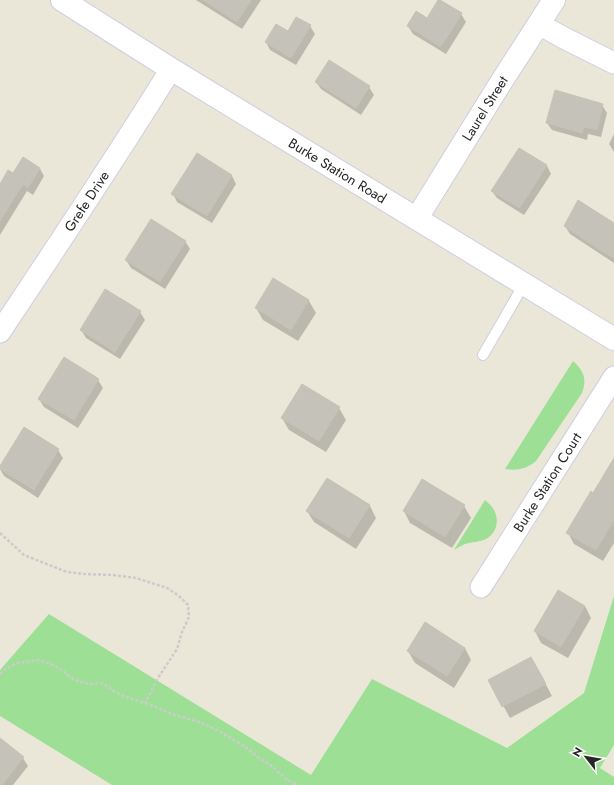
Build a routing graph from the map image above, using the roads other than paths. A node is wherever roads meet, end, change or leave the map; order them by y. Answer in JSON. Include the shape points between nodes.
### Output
{"nodes":[{"id":1,"x":62,"y":0,"type":"edge"},
{"id":2,"x":554,"y":0,"type":"edge"},
{"id":3,"x":544,"y":27,"type":"junction"},
{"id":4,"x":614,"y":63,"type":"edge"},
{"id":5,"x":171,"y":69,"type":"junction"},
{"id":6,"x":417,"y":218,"type":"junction"},
{"id":7,"x":524,"y":284,"type":"junction"},
{"id":8,"x":0,"y":332,"type":"edge"},
{"id":9,"x":614,"y":339,"type":"edge"},
{"id":10,"x":483,"y":355,"type":"dead end"},
{"id":11,"x":614,"y":377,"type":"edge"},
{"id":12,"x":480,"y":587,"type":"dead end"}],
"edges":[{"from":1,"to":5,"type":"street","name":"Burke Station Road"},
{"from":2,"to":3,"type":"street","name":"Laurel Street"},
{"from":3,"to":4,"type":"street"},
{"from":3,"to":6,"type":"street","name":"Laurel Street","via":[[490,100]]},
{"from":5,"to":6,"type":"street","name":"Burke Station Road"},
{"from":5,"to":8,"type":"street","name":"Grefe Drive"},
{"from":6,"to":7,"type":"street","name":"Burke Station Road"},
{"from":7,"to":9,"type":"street","name":"Burke Station Road"},
{"from":7,"to":10,"type":"lane"},
{"from":11,"to":12,"type":"street","name":"Burke Station Court"}]}
